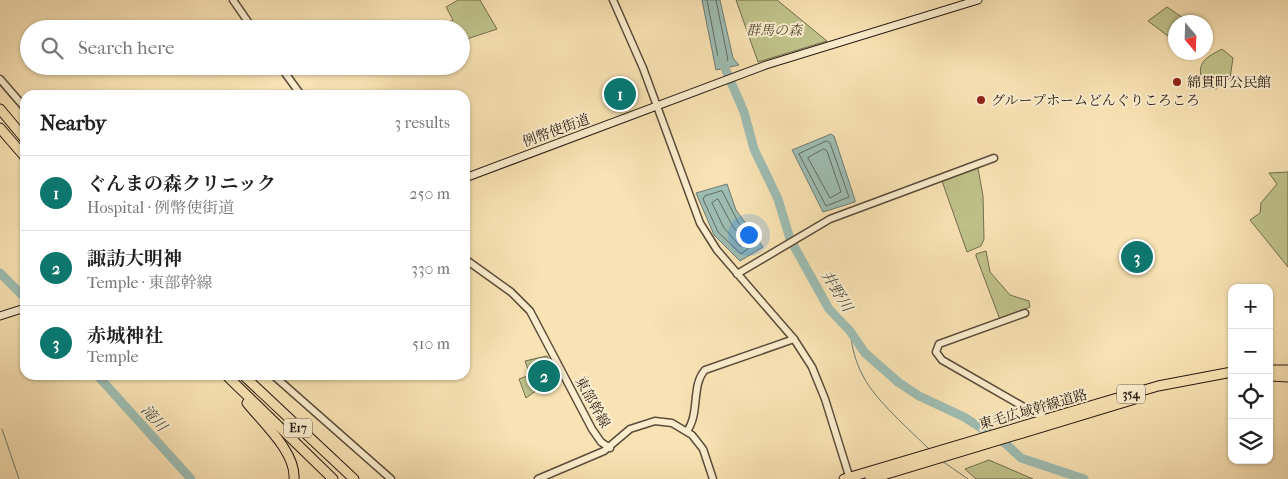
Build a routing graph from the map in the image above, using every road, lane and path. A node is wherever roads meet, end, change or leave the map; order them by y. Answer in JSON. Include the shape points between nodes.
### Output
{"nodes":[{"id":1,"x":233,"y":0,"type":"edge"},
{"id":2,"x":612,"y":0,"type":"edge"},
{"id":3,"x":978,"y":0,"type":"edge"},
{"id":4,"x":247,"y":20,"type":"edge"},
{"id":5,"x":287,"y":75,"type":"edge"},
{"id":6,"x":0,"y":79,"type":"edge"},
{"id":7,"x":297,"y":90,"type":"edge"},
{"id":8,"x":20,"y":102,"type":"edge"},
{"id":9,"x":656,"y":106,"type":"junction"},
{"id":10,"x":0,"y":109,"type":"edge"},
{"id":11,"x":0,"y":128,"type":"edge"},
{"id":12,"x":20,"y":133,"type":"edge"},
{"id":13,"x":20,"y":151,"type":"edge"},
{"id":14,"x":994,"y":158,"type":"dead end"},
{"id":15,"x":470,"y":176,"type":"edge"},
{"id":16,"x":470,"y":263,"type":"edge"},
{"id":17,"x":737,"y":274,"type":"junction"},
{"id":18,"x":20,"y":310,"type":"edge"},
{"id":19,"x":1025,"y":313,"type":"dead end"},
{"id":20,"x":0,"y":316,"type":"edge"},
{"id":21,"x":794,"y":339,"type":"junction"},
{"id":22,"x":1273,"y":370,"type":"edge"},
{"id":23,"x":1288,"y":370,"type":"edge"},
{"id":24,"x":1228,"y":373,"type":"edge"},
{"id":25,"x":1273,"y":376,"type":"edge"},
{"id":26,"x":1288,"y":377,"type":"edge"},
{"id":27,"x":1228,"y":379,"type":"edge"},
{"id":28,"x":229,"y":380,"type":"edge"},
{"id":29,"x":230,"y":380,"type":"edge"},
{"id":30,"x":249,"y":380,"type":"edge"},
{"id":31,"x":280,"y":380,"type":"edge"},
{"id":32,"x":1042,"y":414,"type":"dead end"},
{"id":33,"x":1036,"y":426,"type":"junction"},
{"id":34,"x":688,"y":431,"type":"junction"},
{"id":35,"x":610,"y":448,"type":"junction"},
{"id":36,"x":924,"y":458,"type":"junction"},
{"id":37,"x":848,"y":478,"type":"edge"},
{"id":38,"x":294,"y":479,"type":"edge"},
{"id":39,"x":333,"y":479,"type":"edge"},
{"id":40,"x":354,"y":479,"type":"edge"},
{"id":41,"x":391,"y":479,"type":"edge"},
{"id":42,"x":538,"y":479,"type":"edge"},
{"id":43,"x":713,"y":479,"type":"edge"},
{"id":44,"x":870,"y":479,"type":"edge"}],
"edges":[{"from":1,"to":4,"type":"street"},
{"from":2,"to":9,"type":"street","via":[[643,68]]},
{"from":3,"to":9,"type":"main road","name":"例幣使街道","via":[[760,67]]},
{"from":5,"to":7,"type":"street"},
{"from":6,"to":8,"type":"street"},
{"from":9,"to":15,"type":"main road","name":"例幣使街道"},
{"from":9,"to":17,"type":"street","via":[[700,223]]},
{"from":10,"to":12,"type":"highway"},
{"from":11,"to":13,"type":"highway"},
{"from":14,"to":17,"type":"street","via":[[872,202],[820,225]]},
{"from":16,"to":35,"type":"street","name":"東部幹線","via":[[511,292],[530,311],[592,429]]},
{"from":17,"to":21,"type":"street"},
{"from":18,"to":20,"type":"main road"},
{"from":19,"to":32,"type":"street","via":[[939,344],[936,352],[942,360],[1036,414]]},
{"from":21,"to":34,"type":"street","via":[[705,370],[700,377]]},
{"from":21,"to":37,"type":"street","via":[[812,367],[825,399]]},
{"from":22,"to":23,"type":"highway"},
{"from":24,"to":33,"type":"highway","name":"東毛広域幹線道路","number":"354","via":[[1158,386]]},
{"from":25,"to":26,"type":"highway"},
{"from":27,"to":33,"type":"highway","name":"東毛広域幹線道路","number":"354","via":[[1160,391]]},
{"from":28,"to":38,"type":"highway","via":[[289,455]]},
{"from":29,"to":39,"type":"highway","number":"E17"},
{"from":30,"to":40,"type":"highway","number":"E17"},
{"from":31,"to":41,"type":"street"},
{"from":33,"to":36,"type":"highway","name":"東毛広域幹線道路","number":"354"},
{"from":34,"to":35,"type":"street","name":"東部幹線","via":[[672,423],[646,422],[630,429]]},
{"from":34,"to":43,"type":"street","via":[[703,449]]},
{"from":35,"to":42,"type":"street"},
{"from":36,"to":37,"type":"highway","name":"東毛広域幹線道路","number":"354"},
{"from":36,"to":44,"type":"highway","name":"東毛広域幹線道路","number":"354"}]}
